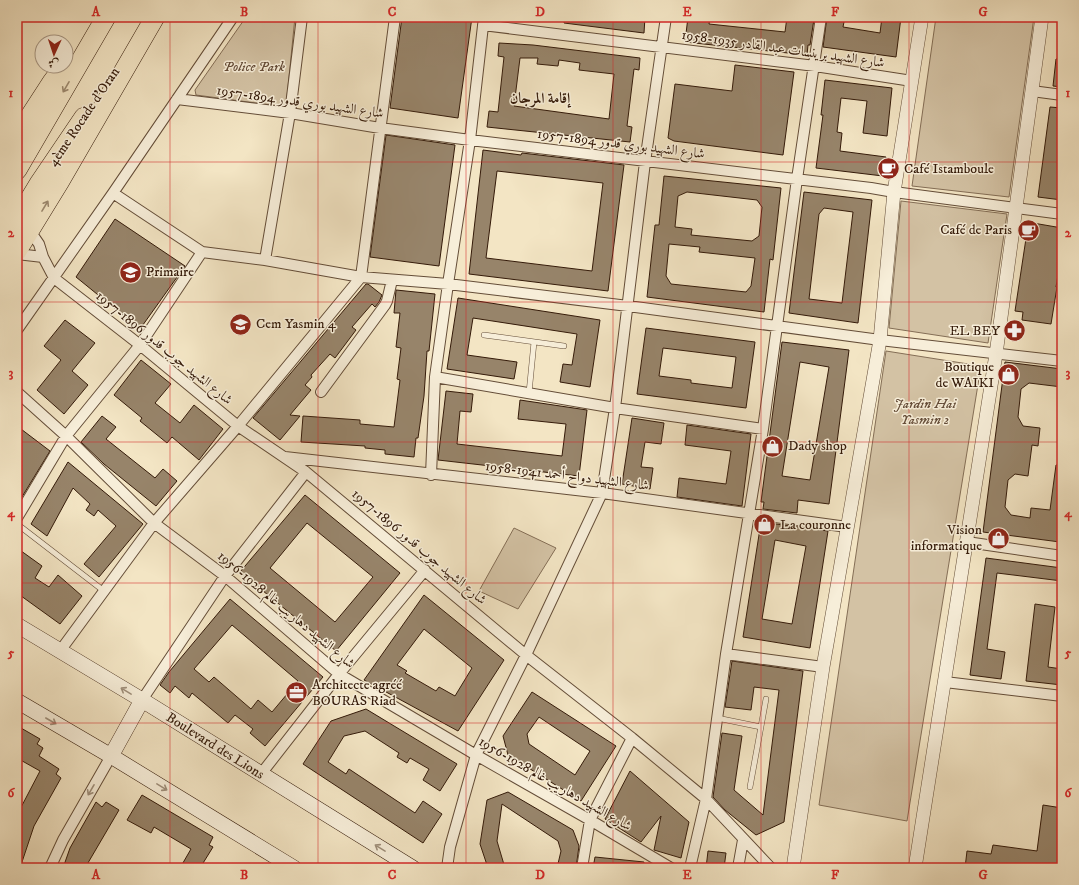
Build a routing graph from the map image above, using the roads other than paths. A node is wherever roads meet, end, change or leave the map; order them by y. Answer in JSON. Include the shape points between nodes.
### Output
{"nodes":[{"id":1,"x":102,"y":17,"type":"edge"},
{"id":2,"x":106,"y":17,"type":"edge"},
{"id":3,"x":154,"y":17,"type":"edge"},
{"id":4,"x":233,"y":17,"type":"edge"},
{"id":5,"x":302,"y":17,"type":"edge"},
{"id":6,"x":395,"y":17,"type":"edge"},
{"id":7,"x":666,"y":17,"type":"edge"},
{"id":8,"x":821,"y":17,"type":"edge"},
{"id":9,"x":922,"y":17,"type":"edge"},
{"id":10,"x":1042,"y":17,"type":"edge"},
{"id":11,"x":484,"y":21,"type":"edge"},
{"id":12,"x":662,"y":47,"type":"junction"},
{"id":13,"x":74,"y":53,"type":"edge"},
{"id":14,"x":815,"y":66,"type":"junction"},
{"id":15,"x":58,"y":74,"type":"edge"},
{"id":16,"x":912,"y":81,"type":"junction"},
{"id":17,"x":1032,"y":91,"type":"junction"},
{"id":18,"x":1062,"y":95,"type":"edge"},
{"id":19,"x":176,"y":100,"type":"junction"},
{"id":20,"x":290,"y":113,"type":"junction"},
{"id":21,"x":380,"y":128,"type":"junction"},
{"id":22,"x":17,"y":136,"type":"edge"},
{"id":23,"x":470,"y":140,"type":"junction"},
{"id":24,"x":645,"y":162,"type":"junction"},
{"id":25,"x":17,"y":170,"type":"edge"},
{"id":26,"x":797,"y":179,"type":"junction"},
{"id":27,"x":894,"y":192,"type":"junction"},
{"id":28,"x":113,"y":193,"type":"junction"},
{"id":29,"x":1016,"y":208,"type":"junction"},
{"id":30,"x":1062,"y":214,"type":"edge"},
{"id":31,"x":23,"y":225,"type":"edge"},
{"id":32,"x":17,"y":252,"type":"edge"},
{"id":33,"x":202,"y":252,"type":"junction"},
{"id":34,"x":43,"y":257,"type":"junction"},
{"id":35,"x":265,"y":260,"type":"junction"},
{"id":36,"x":361,"y":277,"type":"junction"},
{"id":37,"x":54,"y":278,"type":"junction"},
{"id":38,"x":392,"y":280,"type":"junction"},
{"id":39,"x":448,"y":284,"type":"junction"},
{"id":40,"x":628,"y":306,"type":"junction"},
{"id":41,"x":776,"y":326,"type":"junction"},
{"id":42,"x":17,"y":330,"type":"edge"},
{"id":43,"x":484,"y":335,"type":"dead end"},
{"id":44,"x":880,"y":340,"type":"junction"},
{"id":45,"x":534,"y":342,"type":"junction"},
{"id":46,"x":140,"y":345,"type":"junction"},
{"id":47,"x":564,"y":346,"type":"dead end"},
{"id":48,"x":996,"y":354,"type":"junction"},
{"id":49,"x":1062,"y":361,"type":"edge"},
{"id":50,"x":435,"y":377,"type":"junction"},
{"id":51,"x":17,"y":392,"type":"edge"},
{"id":52,"x":320,"y":392,"type":"dead end"},
{"id":53,"x":529,"y":393,"type":"junction"},
{"id":54,"x":615,"y":408,"type":"junction"},
{"id":55,"x":238,"y":426,"type":"junction"},
{"id":56,"x":763,"y":429,"type":"junction"},
{"id":57,"x":66,"y":436,"type":"junction"},
{"id":58,"x":283,"y":457,"type":"junction"},
{"id":59,"x":306,"y":472,"type":"junction"},
{"id":60,"x":431,"y":475,"type":"junction"},
{"id":61,"x":602,"y":493,"type":"junction"},
{"id":62,"x":750,"y":514,"type":"junction"},
{"id":63,"x":17,"y":518,"type":"edge"},
{"id":64,"x":154,"y":523,"type":"junction"},
{"id":65,"x":17,"y":524,"type":"edge"},
{"id":66,"x":847,"y":527,"type":"junction"},
{"id":67,"x":967,"y":542,"type":"junction"},
{"id":68,"x":1062,"y":556,"type":"edge"},
{"id":69,"x":425,"y":570,"type":"junction"},
{"id":70,"x":225,"y":576,"type":"junction"},
{"id":71,"x":104,"y":591,"type":"junction"},
{"id":72,"x":17,"y":625,"type":"edge"},
{"id":73,"x":60,"y":651,"type":"junction"},
{"id":74,"x":726,"y":654,"type":"junction"},
{"id":75,"x":526,"y":655,"type":"junction"},
{"id":76,"x":823,"y":667,"type":"junction"},
{"id":77,"x":338,"y":674,"type":"junction"},
{"id":78,"x":945,"y":682,"type":"junction"},
{"id":79,"x":1062,"y":696,"type":"edge"},
{"id":80,"x":766,"y":699,"type":"dead end"},
{"id":81,"x":142,"y":700,"type":"junction"},
{"id":82,"x":18,"y":703,"type":"edge"},
{"id":83,"x":717,"y":718,"type":"junction"},
{"id":84,"x":761,"y":727,"type":"junction"},
{"id":85,"x":632,"y":738,"type":"junction"},
{"id":86,"x":111,"y":756,"type":"junction"},
{"id":87,"x":476,"y":756,"type":"junction"},
{"id":88,"x":261,"y":774,"type":"junction"},
{"id":89,"x":750,"y":787,"type":"dead end"},
{"id":90,"x":706,"y":799,"type":"junction"},
{"id":91,"x":590,"y":820,"type":"junction"},
{"id":92,"x":743,"y":840,"type":"junction"},
{"id":93,"x":50,"y":868,"type":"edge"},
{"id":94,"x":294,"y":868,"type":"edge"},
{"id":95,"x":413,"y":868,"type":"edge"},
{"id":96,"x":448,"y":868,"type":"edge"},
{"id":97,"x":582,"y":868,"type":"edge"},
{"id":98,"x":671,"y":868,"type":"edge"},
{"id":99,"x":690,"y":868,"type":"edge"},
{"id":100,"x":738,"y":868,"type":"edge"},
{"id":101,"x":771,"y":868,"type":"edge"},
{"id":102,"x":793,"y":868,"type":"edge"},
{"id":103,"x":915,"y":868,"type":"edge"}],
"edges":[{"from":1,"to":13,"type":"highway"},
{"from":2,"to":25,"type":"highway","name":"4ème Rocade d'Oran","one_way":true},
{"from":31,"to":3,"type":"highway","name":"4ème Rocade d'Oran","one_way":true,"via":[[48,169]]},
{"from":4,"to":19,"type":"street"},
{"from":5,"to":20,"type":"street"},
{"from":6,"to":21,"type":"street"},
{"from":7,"to":12,"type":"street"},
{"from":8,"to":14,"type":"street"},
{"from":9,"to":16,"type":"street"},
{"from":10,"to":17,"type":"street"},
{"from":11,"to":12,"type":"street","name":"شارع الشهيد برينسات عبد القادر 1935-1958"},
{"from":11,"to":23,"type":"street"},
{"from":12,"to":14,"type":"street","name":"شارع الشهيد برينسات عبد القادر 1935-1958"},
{"from":12,"to":24,"type":"street"},
{"from":14,"to":16,"type":"street","name":"شارع الشهيد برينسات عبد القادر 1935-1958"},
{"from":14,"to":26,"type":"street"},
{"from":15,"to":22,"type":"highway"},
{"from":16,"to":27,"type":"street"},
{"from":17,"to":18,"type":"street"},
{"from":17,"to":29,"type":"street"},
{"from":19,"to":20,"type":"street","name":"شارع الشهيد بوري قدور 1894-1957"},
{"from":19,"to":28,"type":"street"},
{"from":20,"to":21,"type":"street","name":"شارع الشهيد بوري قدور 1894-1957"},
{"from":20,"to":35,"type":"street"},
{"from":21,"to":23,"type":"street","name":"شارع الشهيد بوري قدور 1894-1957"},
{"from":21,"to":36,"type":"street"},
{"from":23,"to":24,"type":"street","name":"شارع الشهيد بوري قدور 1894-1957"},
{"from":23,"to":39,"type":"street"},
{"from":24,"to":26,"type":"street","name":"شارع الشهيد بوري قدور 1894-1957"},
{"from":24,"to":40,"type":"street"},
{"from":26,"to":27,"type":"street","name":"شارع الشهيد بوري قدور 1894-1957"},
{"from":26,"to":41,"type":"street"},
{"from":27,"to":29,"type":"street","name":"شارع الشهيد بوري قدور 1894-1957"},
{"from":27,"to":44,"type":"street"},
{"from":28,"to":33,"type":"street"},
{"from":28,"to":37,"type":"street"},
{"from":29,"to":30,"type":"street","name":"شارع الشهيد بوري قدور 1894-1957"},
{"from":29,"to":48,"type":"street"},
{"from":31,"to":32,"type":"highway","name":"4ème Rocade d'Oran"},
{"from":31,"to":34,"type":"street","name":"شارع الشهيد جوب قدور 1896-1957","via":[[40,244]]},
{"from":32,"to":34,"type":"street"},
{"from":33,"to":35,"type":"street"},
{"from":33,"to":46,"type":"street"},
{"from":34,"to":37,"type":"street","name":"شارع الشهيد جوب قدور 1896-1957"},
{"from":35,"to":36,"type":"street"},
{"from":36,"to":38,"type":"street"},
{"from":36,"to":55,"type":"street"},
{"from":37,"to":42,"type":"street"},
{"from":37,"to":46,"type":"street","name":"شارع الشهيد جوب قدور 1896-1957"},
{"from":38,"to":39,"type":"street"},
{"from":38,"to":52,"type":"street","via":[[385,305]]},
{"from":39,"to":40,"type":"street"},
{"from":39,"to":50,"type":"street"},
{"from":40,"to":41,"type":"street"},
{"from":40,"to":54,"type":"street"},
{"from":41,"to":44,"type":"street"},
{"from":41,"to":56,"type":"street"},
{"from":43,"to":45,"type":"lane"},
{"from":44,"to":48,"type":"street"},
{"from":44,"to":66,"type":"street"},
{"from":45,"to":47,"type":"lane"},
{"from":45,"to":53,"type":"lane"},
{"from":46,"to":55,"type":"street","name":"شارع الشهيد جوب قدور 1896-1957"},
{"from":46,"to":57,"type":"street"},
{"from":48,"to":49,"type":"street"},
{"from":48,"to":67,"type":"street"},
{"from":50,"to":53,"type":"street"},
{"from":50,"to":60,"type":"street"},
{"from":51,"to":57,"type":"street","name":"شارع الشهيد دهاريب غالم 1928-1956"},
{"from":53,"to":54,"type":"street"},
{"from":54,"to":56,"type":"street"},
{"from":54,"to":61,"type":"street"},
{"from":55,"to":58,"type":"street","name":"شارع الشهيد جوب قدور 1896-1957"},
{"from":55,"to":64,"type":"street"},
{"from":56,"to":62,"type":"street"},
{"from":57,"to":63,"type":"street"},
{"from":57,"to":64,"type":"street","name":"شارع الشهيد دهاريب غالم 1928-1956"},
{"from":58,"to":59,"type":"street","name":"شارع الشهيد جوب قدور 1896-1957"},
{"from":58,"to":60,"type":"street","name":"شارع الشهيد دواح أحمد 1941-1958"},
{"from":59,"to":69,"type":"street","name":"شارع الشهيد جوب قدور 1896-1957"},
{"from":59,"to":70,"type":"street"},
{"from":60,"to":61,"type":"street","name":"شارع الشهيد دواح أحمد 1941-1958"},
{"from":61,"to":62,"type":"street","name":"شارع الشهيد دواح أحمد 1941-1958"},
{"from":61,"to":75,"type":"street"},
{"from":62,"to":66,"type":"street","name":"شارع الشهيد دواح أحمد 1941-1958"},
{"from":62,"to":74,"type":"street"},
{"from":64,"to":70,"type":"street","name":"شارع الشهيد دهاريب غالم 1928-1956"},
{"from":64,"to":71,"type":"street"},
{"from":65,"to":71,"type":"lane"},
{"from":66,"to":76,"type":"street"},
{"from":67,"to":68,"type":"street"},
{"from":67,"to":78,"type":"street"},
{"from":69,"to":75,"type":"street","name":"شارع الشهيد جوب قدور 1896-1957"},
{"from":69,"to":77,"type":"street"},
{"from":70,"to":77,"type":"street","name":"شارع الشهيد دهاريب غالم 1928-1956"},
{"from":70,"to":81,"type":"street"},
{"from":71,"to":73,"type":"street"},
{"from":72,"to":73,"type":"main road","name":"Boulevard des Lions"},
{"from":81,"to":73,"type":"main road","name":"Boulevard des Lions","one_way":true},
{"from":74,"to":76,"type":"street"},
{"from":74,"to":83,"type":"street"},
{"from":75,"to":85,"type":"street","name":"شارع الشهيد جوب قدور 1896-1957"},
{"from":75,"to":87,"type":"street"},
{"from":76,"to":102,"type":"street"},
{"from":77,"to":87,"type":"street","name":"شارع الشهيد دهاريب غالم 1928-1956"},
{"from":77,"to":88,"type":"street"},
{"from":78,"to":79,"type":"street"},
{"from":78,"to":103,"type":"street"},
{"from":80,"to":84,"type":"lane"},
{"from":81,"to":86,"type":"main road"},
{"from":81,"to":88,"type":"main road","name":"Boulevard des Lions"},
{"from":82,"to":86,"type":"main road","one_way":true},
{"from":83,"to":84,"type":"lane"},
{"from":83,"to":90,"type":"street"},
{"from":84,"to":89,"type":"lane"},
{"from":85,"to":90,"type":"street","name":"شارع الشهيد جوب قدور 1896-1957"},
{"from":85,"to":91,"type":"street"},
{"from":86,"to":93,"type":"street","one_way":true},
{"from":86,"to":94,"type":"main road","one_way":true},
{"from":87,"to":91,"type":"street","name":"شارع الشهيد دهاريب غالم 1928-1956"},
{"from":87,"to":96,"type":"street","via":[[450,847]]},
{"from":95,"to":88,"type":"main road","name":"Boulevard des Lions","one_way":true},
{"from":90,"to":92,"type":"street","name":"شارع الشهيد جوب قدور 1896-1957"},
{"from":90,"to":99,"type":"street"},
{"from":91,"to":97,"type":"street"},
{"from":91,"to":98,"type":"street","name":"شارع الشهيد دهاريب غالم 1928-1956"},
{"from":92,"to":100,"type":"street"},
{"from":92,"to":101,"type":"street","name":"شارع الشهيد جوب قدور 1896-1957"}]}
